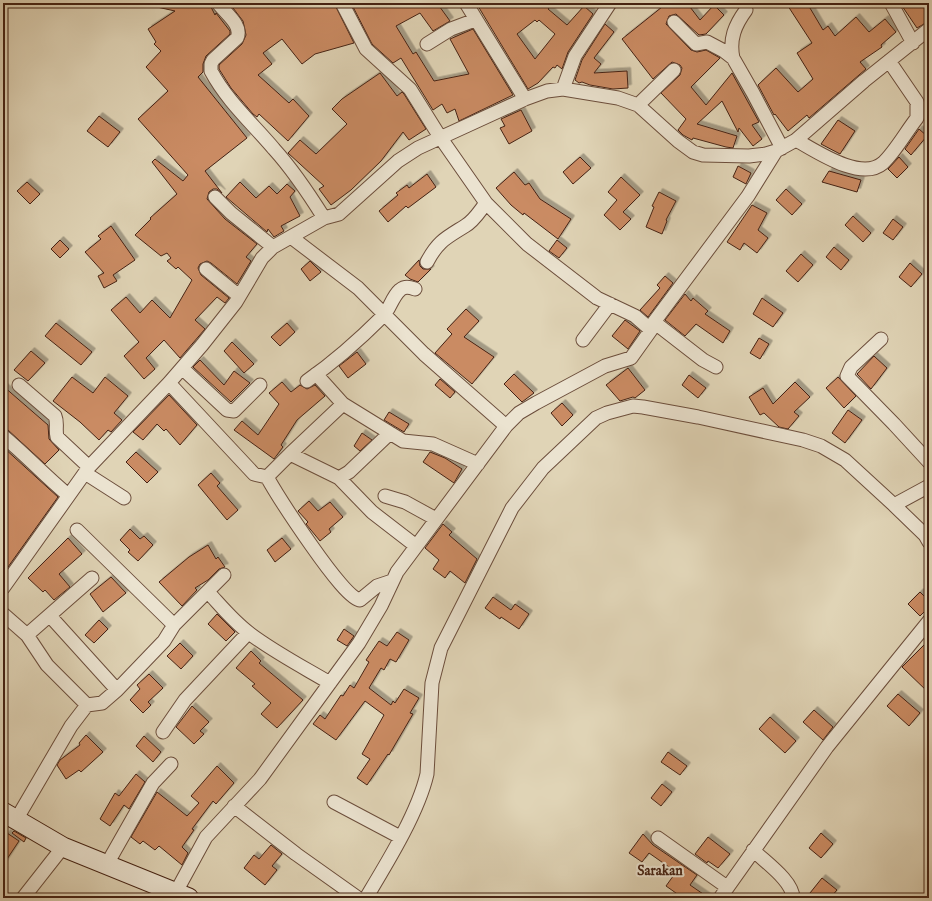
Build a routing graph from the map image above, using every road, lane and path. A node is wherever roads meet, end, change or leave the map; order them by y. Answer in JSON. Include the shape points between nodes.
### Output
{"nodes":[{"id":1,"x":218,"y":3,"type":"edge"},
{"id":2,"x":342,"y":3,"type":"edge"},
{"id":3,"x":466,"y":3,"type":"edge"},
{"id":4,"x":610,"y":3,"type":"edge"},
{"id":5,"x":891,"y":3,"type":"edge"},
{"id":6,"x":746,"y":10,"type":"dead end"},
{"id":7,"x":476,"y":20,"type":"junction"},
{"id":8,"x":674,"y":22,"type":"dead end"},
{"id":9,"x":929,"y":29,"type":"edge"},
{"id":10,"x":913,"y":43,"type":"junction"},
{"id":11,"x":427,"y":44,"type":"dead end"},
{"id":12,"x":733,"y":58,"type":"junction"},
{"id":13,"x":889,"y":61,"type":"junction"},
{"id":14,"x":674,"y":70,"type":"dead end"},
{"id":15,"x":563,"y":89,"type":"junction"},
{"id":16,"x":525,"y":99,"type":"junction"},
{"id":17,"x":638,"y":105,"type":"junction"},
{"id":18,"x":440,"y":137,"type":"junction"},
{"id":19,"x":796,"y":140,"type":"junction"},
{"id":20,"x":779,"y":150,"type":"junction"},
{"id":21,"x":215,"y":197,"type":"dead end"},
{"id":22,"x":486,"y":203,"type":"junction"},
{"id":23,"x":324,"y":218,"type":"junction"},
{"id":24,"x":291,"y":237,"type":"junction"},
{"id":25,"x":273,"y":247,"type":"junction"},
{"id":26,"x":427,"y":262,"type":"dead end"},
{"id":27,"x":206,"y":269,"type":"dead end"},
{"id":28,"x":415,"y":289,"type":"dead end"},
{"id":29,"x":239,"y":296,"type":"junction"},
{"id":30,"x":610,"y":304,"type":"junction"},
{"id":31,"x":384,"y":314,"type":"junction"},
{"id":32,"x":652,"y":326,"type":"junction"},
{"id":33,"x":881,"y":339,"type":"dead end"},
{"id":34,"x":583,"y":340,"type":"dead end"},
{"id":35,"x":716,"y":367,"type":"dead end"},
{"id":36,"x":182,"y":368,"type":"junction"},
{"id":37,"x":169,"y":383,"type":"junction"},
{"id":38,"x":19,"y":385,"type":"dead end"},
{"id":39,"x":260,"y":385,"type":"dead end"},
{"id":40,"x":343,"y":404,"type":"junction"},
{"id":41,"x":506,"y":426,"type":"junction"},
{"id":42,"x":390,"y":433,"type":"junction"},
{"id":43,"x":3,"y":436,"type":"edge"},
{"id":44,"x":290,"y":454,"type":"junction"},
{"id":45,"x":929,"y":462,"type":"edge"},
{"id":46,"x":478,"y":464,"type":"junction"},
{"id":47,"x":87,"y":470,"type":"junction"},
{"id":48,"x":267,"y":477,"type":"junction"},
{"id":49,"x":339,"y":478,"type":"junction"},
{"id":50,"x":929,"y":486,"type":"edge"},
{"id":51,"x":68,"y":495,"type":"junction"},
{"id":52,"x":384,"y":496,"type":"dead end"},
{"id":53,"x":124,"y":498,"type":"dead end"},
{"id":54,"x":894,"y":505,"type":"junction"},
{"id":55,"x":436,"y":518,"type":"junction"},
{"id":56,"x":77,"y":530,"type":"dead end"},
{"id":57,"x":929,"y":542,"type":"edge"},
{"id":58,"x":416,"y":546,"type":"junction"},
{"id":59,"x":224,"y":575,"type":"dead end"},
{"id":60,"x":92,"y":578,"type":"dead end"},
{"id":61,"x":392,"y":581,"type":"junction"},
{"id":62,"x":3,"y":588,"type":"edge"},
{"id":63,"x":208,"y":592,"type":"junction"},
{"id":64,"x":3,"y":614,"type":"edge"},
{"id":65,"x":50,"y":616,"type":"junction"},
{"id":66,"x":929,"y":621,"type":"edge"},
{"id":67,"x":174,"y":626,"type":"junction"},
{"id":68,"x":248,"y":633,"type":"junction"},
{"id":69,"x":27,"y":635,"type":"junction"},
{"id":70,"x":330,"y":683,"type":"junction"},
{"id":71,"x":117,"y":690,"type":"junction"},
{"id":72,"x":87,"y":705,"type":"junction"},
{"id":73,"x":163,"y":732,"type":"dead end"},
{"id":74,"x":171,"y":764,"type":"dead end"},
{"id":75,"x":334,"y":802,"type":"dead end"},
{"id":76,"x":234,"y":806,"type":"junction"},
{"id":77,"x":10,"y":816,"type":"edge"},
{"id":78,"x":400,"y":837,"type":"junction"},
{"id":79,"x":658,"y":838,"type":"dead end"},
{"id":80,"x":63,"y":847,"type":"junction"},
{"id":81,"x":753,"y":850,"type":"junction"},
{"id":82,"x":107,"y":864,"type":"junction"},
{"id":83,"x":723,"y":893,"type":"edge"},
{"id":84,"x":182,"y":895,"type":"edge"},
{"id":85,"x":23,"y":898,"type":"edge"},
{"id":86,"x":358,"y":898,"type":"edge"},
{"id":87,"x":366,"y":898,"type":"edge"},
{"id":88,"x":792,"y":898,"type":"edge"}],
"edges":[{"from":1,"to":23,"type":"street","via":[[238,28],[239,34],[213,60],[210,64],[211,71],[236,107],[276,150]]},
{"from":2,"to":18,"type":"street","via":[[366,49],[410,88]]},
{"from":3,"to":7,"type":"street"},
{"from":4,"to":15,"type":"street","via":[[574,56]]},
{"from":5,"to":10,"type":"street"},
{"from":6,"to":12,"type":"street","via":[[737,22],[731,38]]},
{"from":7,"to":11,"type":"street","via":[[451,29]]},
{"from":7,"to":16,"type":"street"},
{"from":8,"to":12,"type":"street","via":[[696,44],[707,42]]},
{"from":9,"to":10,"type":"street"},
{"from":10,"to":13,"type":"street"},
{"from":12,"to":20,"type":"street","via":[[753,93]]},
{"from":13,"to":19,"type":"street"},
{"from":13,"to":19,"type":"street","via":[[917,102],[918,110],[917,118],[882,163],[870,170],[843,165]]},
{"from":14,"to":17,"type":"street"},
{"from":15,"to":16,"type":"street","via":[[547,91]]},
{"from":15,"to":17,"type":"street","via":[[618,98]]},
{"from":16,"to":18,"type":"street"},
{"from":17,"to":20,"type":"street","via":[[678,141],[703,156],[749,156]]},
{"from":18,"to":22,"type":"street"},
{"from":18,"to":23,"type":"street","via":[[398,162],[339,214]]},
{"from":19,"to":20,"type":"street"},
{"from":20,"to":32,"type":"street"},
{"from":21,"to":25,"type":"street"},
{"from":22,"to":26,"type":"street","via":[[465,226],[452,232],[439,243]]},
{"from":22,"to":30,"type":"street","via":[[527,244],[597,298]]},
{"from":23,"to":24,"type":"street"},
{"from":24,"to":25,"type":"street"},
{"from":24,"to":31,"type":"street","via":[[358,288]]},
{"from":25,"to":29,"type":"street","via":[[262,258]]},
{"from":27,"to":29,"type":"street"},
{"from":28,"to":31,"type":"street","via":[[406,287],[401,290]]},
{"from":29,"to":36,"type":"street"},
{"from":30,"to":32,"type":"street"},
{"from":30,"to":34,"type":"street"},
{"from":31,"to":40,"type":"street","via":[[312,377]]},
{"from":31,"to":41,"type":"street","via":[[424,354]]},
{"from":32,"to":35,"type":"street"},
{"from":32,"to":41,"type":"street","via":[[630,358],[605,366],[536,403],[519,413]]},
{"from":33,"to":45,"type":"street","via":[[851,367],[847,376]]},
{"from":36,"to":37,"type":"street"},
{"from":36,"to":39,"type":"street","via":[[227,410],[234,411]]},
{"from":37,"to":47,"type":"street"},
{"from":37,"to":48,"type":"street","via":[[254,474]]},
{"from":38,"to":47,"type":"street","via":[[55,416],[58,421],[55,431],[57,437]]},
{"from":40,"to":42,"type":"street"},
{"from":40,"to":44,"type":"street"},
{"from":41,"to":46,"type":"street"},
{"from":42,"to":46,"type":"street","via":[[403,441],[433,444]]},
{"from":42,"to":49,"type":"street","via":[[349,472]]},
{"from":43,"to":51,"type":"street"},
{"from":44,"to":48,"type":"street"},
{"from":44,"to":49,"type":"street"},
{"from":46,"to":55,"type":"street"},
{"from":47,"to":51,"type":"street"},
{"from":47,"to":53,"type":"street"},
{"from":48,"to":61,"type":"street","via":[[277,496],[318,555],[350,596],[360,600],[377,586]]},
{"from":49,"to":58,"type":"street","via":[[372,512]]},
{"from":50,"to":54,"type":"street"},
{"from":51,"to":62,"type":"street"},
{"from":52,"to":55,"type":"street","via":[[405,502]]},
{"from":54,"to":57,"type":"street"},
{"from":54,"to":78,"type":"street","via":[[845,460],[821,446],[803,440],[643,407],[633,406],[596,418],[543,468],[512,508],[441,648],[432,682],[426,782]]},
{"from":55,"to":58,"type":"street"},
{"from":56,"to":67,"type":"street"},
{"from":58,"to":61,"type":"street"},
{"from":59,"to":63,"type":"street"},
{"from":60,"to":65,"type":"street"},
{"from":61,"to":70,"type":"street","via":[[381,606],[359,643]]},
{"from":63,"to":67,"type":"street"},
{"from":63,"to":68,"type":"street"},
{"from":64,"to":69,"type":"street"},
{"from":65,"to":69,"type":"street"},
{"from":65,"to":71,"type":"street"},
{"from":66,"to":81,"type":"street","via":[[827,747]]},
{"from":67,"to":71,"type":"street","via":[[164,641]]},
{"from":68,"to":70,"type":"street"},
{"from":68,"to":73,"type":"street","via":[[185,700]]},
{"from":69,"to":72,"type":"street","via":[[47,665]]},
{"from":70,"to":76,"type":"street","via":[[260,779]]},
{"from":71,"to":72,"type":"street","via":[[102,703]]},
{"from":72,"to":77,"type":"street"},
{"from":74,"to":82,"type":"street","via":[[153,783]]},
{"from":75,"to":78,"type":"street"},
{"from":76,"to":84,"type":"street","via":[[206,837]]},
{"from":76,"to":86,"type":"street"},
{"from":77,"to":80,"type":"street"},
{"from":78,"to":87,"type":"street"},
{"from":79,"to":83,"type":"street"},
{"from":80,"to":82,"type":"street"},
{"from":80,"to":85,"type":"street"},
{"from":81,"to":83,"type":"street"},
{"from":81,"to":88,"type":"street","via":[[788,884],[793,892]]},
{"from":82,"to":84,"type":"street"}]}
